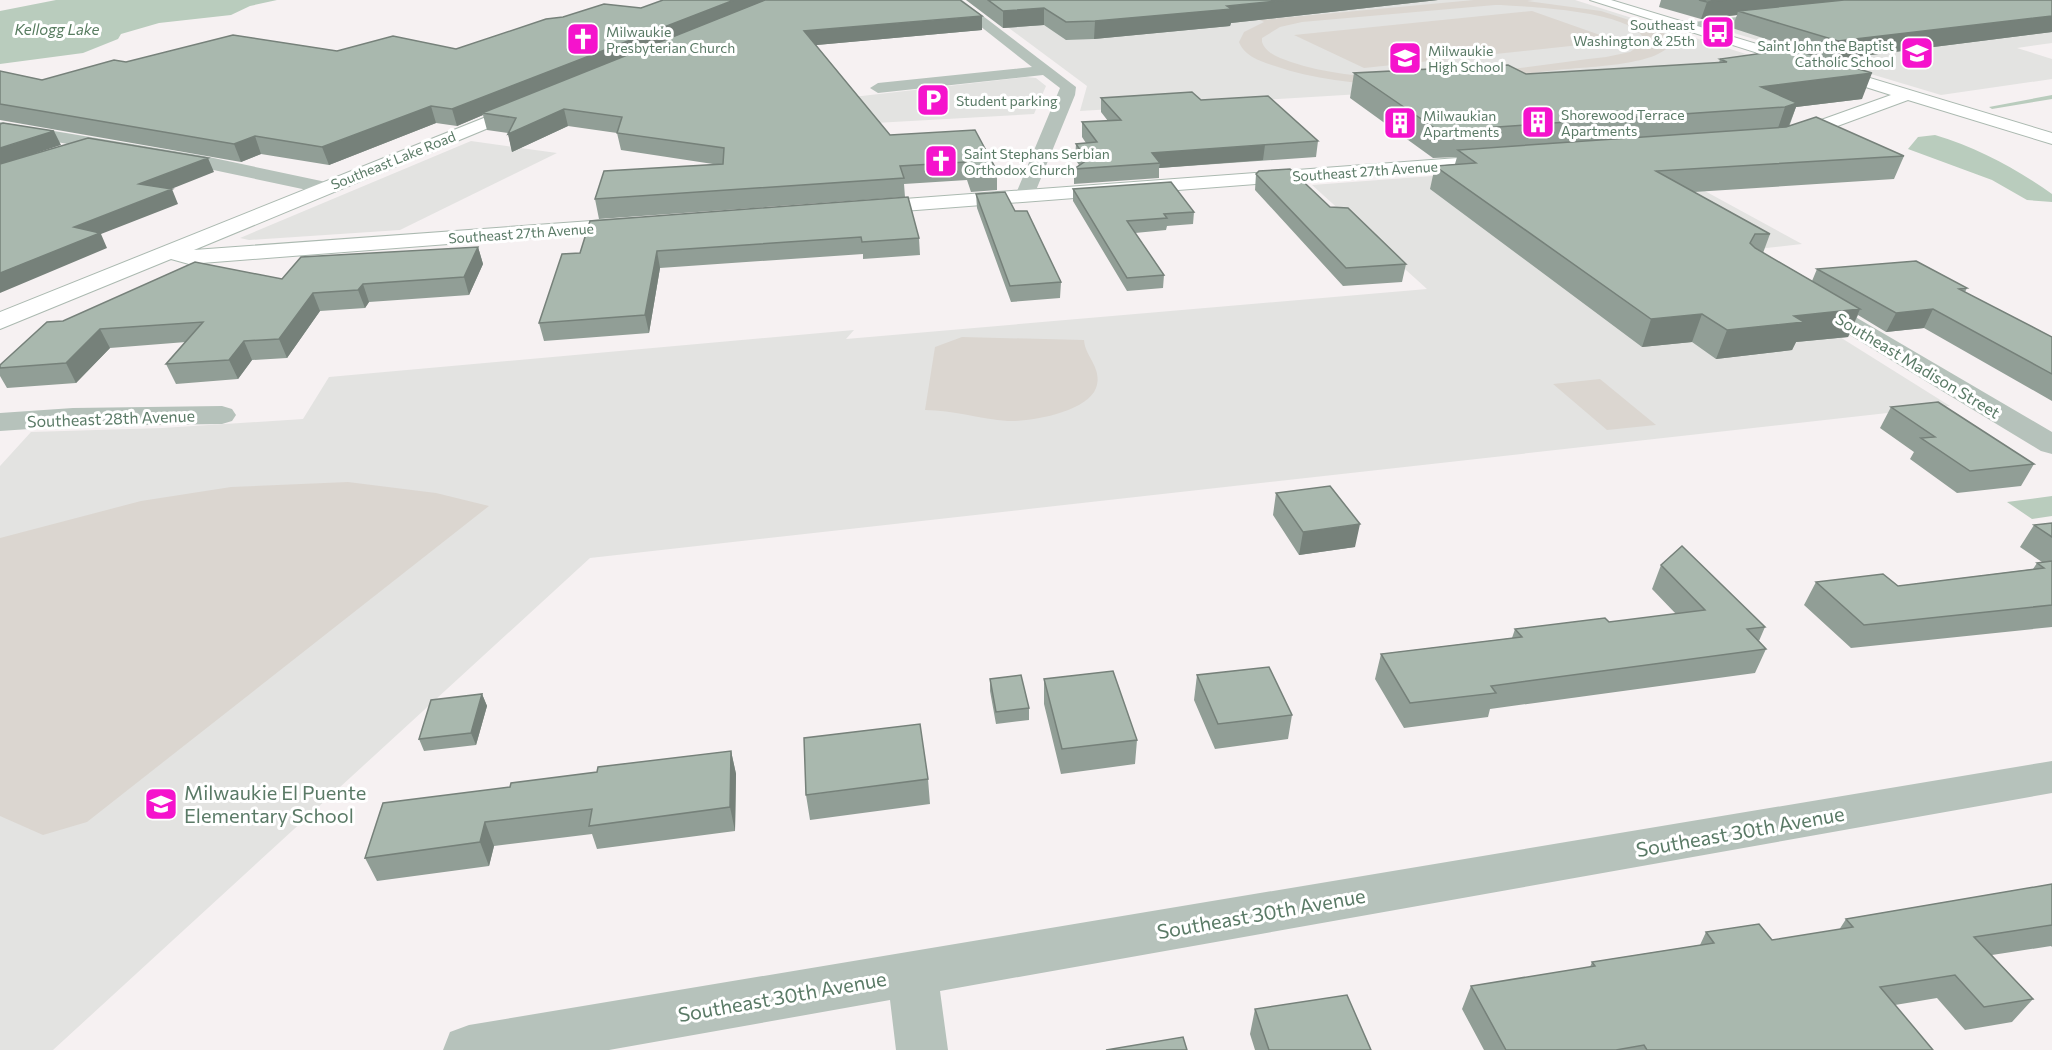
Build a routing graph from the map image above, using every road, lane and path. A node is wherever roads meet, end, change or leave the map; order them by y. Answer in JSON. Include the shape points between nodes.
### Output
{"nodes":[{"id":1,"x":954,"y":0,"type":"edge"},
{"id":2,"x":1597,"y":0,"type":"edge"},
{"id":3,"x":1798,"y":14,"type":"edge"},
{"id":4,"x":1685,"y":27,"type":"junction"},
{"id":5,"x":1047,"y":70,"type":"junction"},
{"id":6,"x":878,"y":88,"type":"dead end"},
{"id":7,"x":1908,"y":96,"type":"junction"},
{"id":8,"x":549,"y":97,"type":"edge"},
{"id":9,"x":0,"y":127,"type":"edge"},
{"id":10,"x":2052,"y":139,"type":"edge"},
{"id":11,"x":1766,"y":142,"type":"edge"},
{"id":12,"x":92,"y":143,"type":"junction"},
{"id":13,"x":51,"y":156,"type":"edge"},
{"id":14,"x":1514,"y":160,"type":"edge"},
{"id":15,"x":326,"y":188,"type":"junction"},
{"id":16,"x":1025,"y":196,"type":"junction"},
{"id":17,"x":846,"y":209,"type":"edge"},
{"id":18,"x":650,"y":223,"type":"edge"},
{"id":19,"x":169,"y":252,"type":"junction"},
{"id":20,"x":1795,"y":291,"type":"edge"},
{"id":21,"x":0,"y":321,"type":"edge"},
{"id":22,"x":222,"y":416,"type":"dead end"},
{"id":23,"x":0,"y":422,"type":"edge"},
{"id":24,"x":2052,"y":446,"type":"edge"},
{"id":25,"x":2052,"y":777,"type":"edge"},
{"id":26,"x":912,"y":973,"type":"junction"},
{"id":27,"x":470,"y":1050,"type":"edge"},
{"id":28,"x":922,"y":1050,"type":"edge"}],
"edges":[{"from":1,"to":5,"type":"street"},
{"from":2,"to":4,"type":"street"},
{"from":3,"to":4,"type":"street"},
{"from":4,"to":7,"type":"street"},
{"from":5,"to":6,"type":"street"},
{"from":5,"to":16,"type":"street","via":[[1068,87],[1068,93]]},
{"from":7,"to":10,"type":"street"},
{"from":7,"to":11,"type":"street","via":[[1783,140]]},
{"from":8,"to":15,"type":"street","name":"Southeast Lake Road"},
{"from":9,"to":12,"type":"street"},
{"from":12,"to":13,"type":"street"},
{"from":12,"to":15,"type":"street"},
{"from":14,"to":16,"type":"street","name":"Southeast 27th Avenue"},
{"from":15,"to":19,"type":"street","name":"Southeast Lake Road"},
{"from":16,"to":17,"type":"street","name":"Southeast 27th Avenue"},
{"from":18,"to":19,"type":"street","name":"Southeast 27th Avenue","via":[[189,257]]},
{"from":19,"to":21,"type":"street","name":"Southeast Lake Road"},
{"from":20,"to":24,"type":"street","name":"Southeast Madison Street"},
{"from":22,"to":23,"type":"street","name":"Southeast 28th Avenue","via":[[72,417]]},
{"from":25,"to":26,"type":"street","name":"Southeast 30th Avenue"},
{"from":26,"to":27,"type":"street","name":"Southeast 30th Avenue"},
{"from":26,"to":28,"type":"street"}]}
